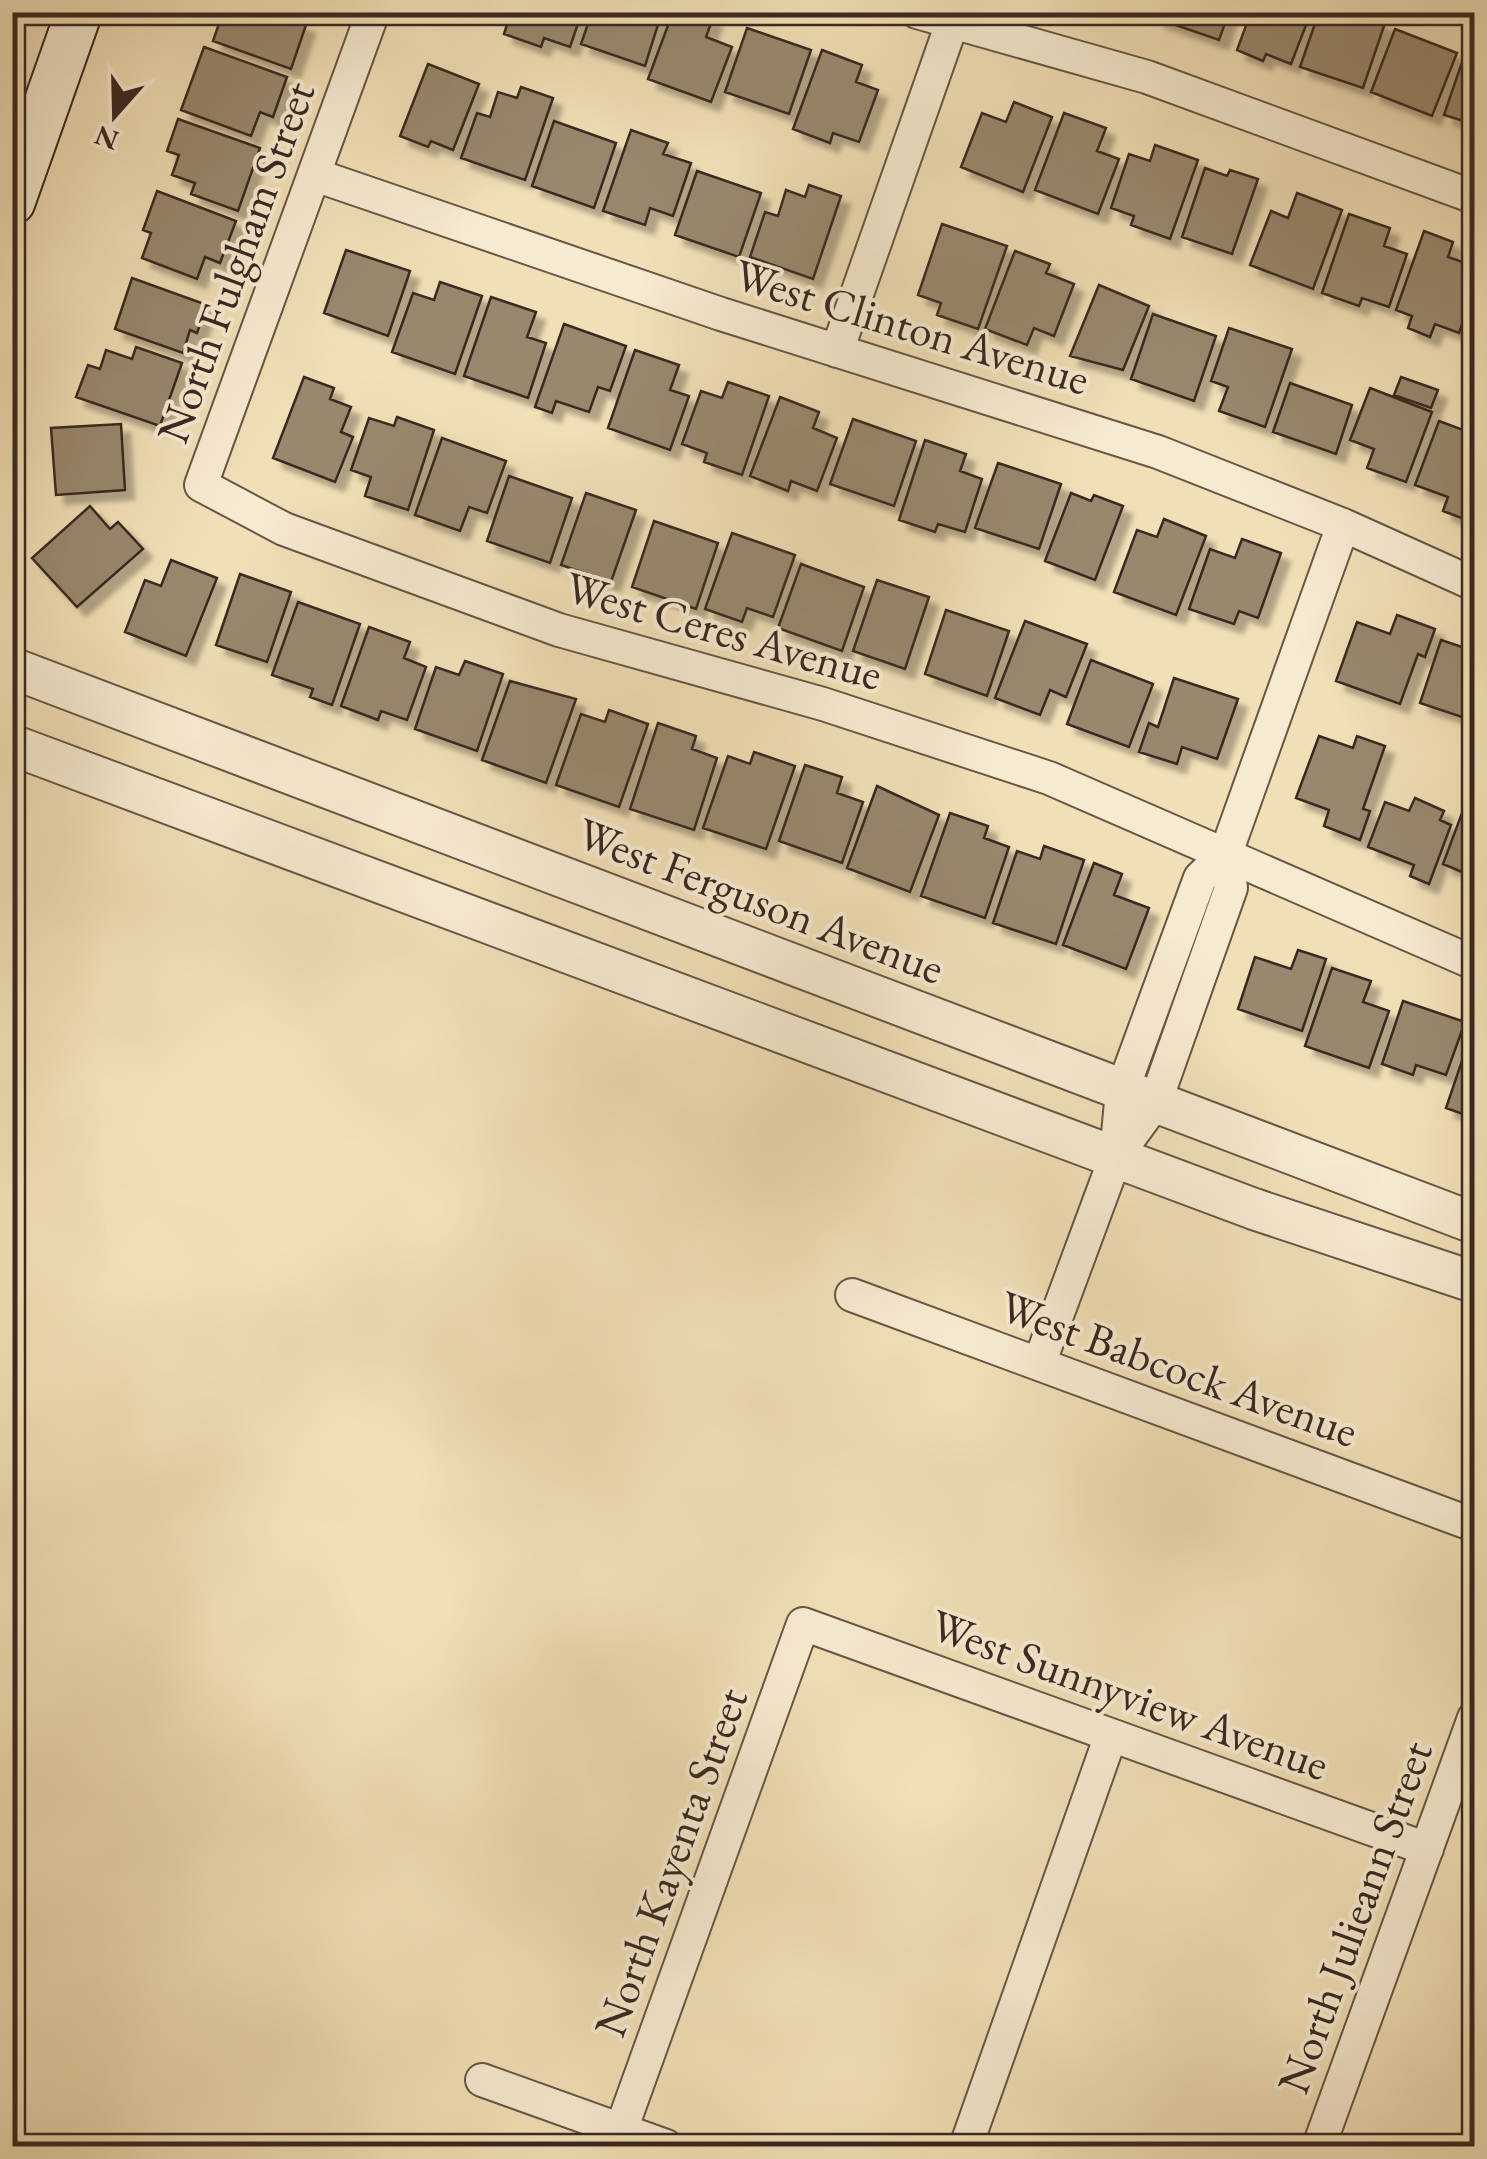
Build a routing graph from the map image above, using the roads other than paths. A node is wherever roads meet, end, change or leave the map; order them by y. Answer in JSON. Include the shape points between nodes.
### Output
{"nodes":[{"id":1,"x":79,"y":12,"type":"edge"},
{"id":2,"x":373,"y":12,"type":"edge"},
{"id":3,"x":917,"y":12,"type":"edge"},
{"id":4,"x":952,"y":23,"type":"junction"},
{"id":5,"x":315,"y":175,"type":"junction"},
{"id":6,"x":1474,"y":197,"type":"edge"},
{"id":7,"x":12,"y":202,"type":"edge"},
{"id":8,"x":837,"y":351,"type":"junction"},
{"id":9,"x":201,"y":485,"type":"joint"},
{"id":10,"x":1343,"y":524,"type":"junction"},
{"id":11,"x":1474,"y":584,"type":"edge"},
{"id":12,"x":12,"y":668,"type":"edge"},
{"id":13,"x":12,"y":745,"type":"edge"},
{"id":14,"x":1226,"y":852,"type":"junction"},
{"id":15,"x":1474,"y":963,"type":"edge"},
{"id":16,"x":1138,"y":1097,"type":"junction"},
{"id":17,"x":1116,"y":1156,"type":"junction"},
{"id":18,"x":1474,"y":1223,"type":"edge"},
{"id":19,"x":1474,"y":1282,"type":"edge"},
{"id":20,"x":852,"y":1295,"type":"dead end"},
{"id":21,"x":1039,"y":1364,"type":"junction"},
{"id":22,"x":1474,"y":1525,"type":"edge"},
{"id":23,"x":803,"y":1624,"type":"joint"},
{"id":24,"x":1474,"y":1718,"type":"edge"},
{"id":25,"x":1111,"y":1735,"type":"junction"},
{"id":26,"x":1427,"y":1849,"type":"junction"},
{"id":27,"x":482,"y":2080,"type":"dead end"},
{"id":28,"x":621,"y":2130,"type":"junction"},
{"id":29,"x":666,"y":2146,"type":"edge"},
{"id":30,"x":966,"y":2146,"type":"edge"},
{"id":31,"x":1319,"y":2146,"type":"edge"}],
"edges":[{"from":1,"to":7,"type":"main road"},
{"from":2,"to":5,"type":"street","name":"North Fulgham Street"},
{"from":3,"to":4,"type":"street"},
{"from":4,"to":6,"type":"street","via":[[1147,78]]},
{"from":4,"to":8,"type":"street"},
{"from":5,"to":8,"type":"street","name":"West Clinton Avenue"},
{"from":5,"to":9,"type":"street","name":"North Fulgham Street"},
{"from":8,"to":10,"type":"street","name":"West Clinton Avenue","via":[[1158,452]]},
{"from":9,"to":14,"type":"street","name":"West Ceres Avenue","via":[[284,529],[559,630],[823,704],[1049,778]]},
{"from":10,"to":11,"type":"street","name":"West Clinton Avenue"},
{"from":10,"to":14,"type":"street"},
{"from":12,"to":16,"type":"street","name":"West Ferguson Avenue"},
{"from":13,"to":17,"type":"street"},
{"from":14,"to":15,"type":"street","name":"West Ceres Avenue"},
{"from":14,"to":16,"type":"street","via":[[1231,888]]},
{"from":16,"to":17,"type":"street"},
{"from":16,"to":18,"type":"street","name":"West Ferguson Avenue"},
{"from":17,"to":19,"type":"street"},
{"from":17,"to":21,"type":"street"},
{"from":20,"to":21,"type":"street","name":"West Babcock Avenue"},
{"from":21,"to":22,"type":"street","name":"West Babcock Avenue"},
{"from":23,"to":25,"type":"street","name":"West Sunnyview Avenue"},
{"from":23,"to":28,"type":"street","name":"North Kayenta Street"},
{"from":24,"to":26,"type":"street","name":"North Julieann Street"},
{"from":25,"to":26,"type":"street","name":"West Sunnyview Avenue"},
{"from":25,"to":30,"type":"street"},
{"from":26,"to":31,"type":"street","name":"North Julieann Street"},
{"from":27,"to":28,"type":"street"},
{"from":28,"to":29,"type":"street"}]}
